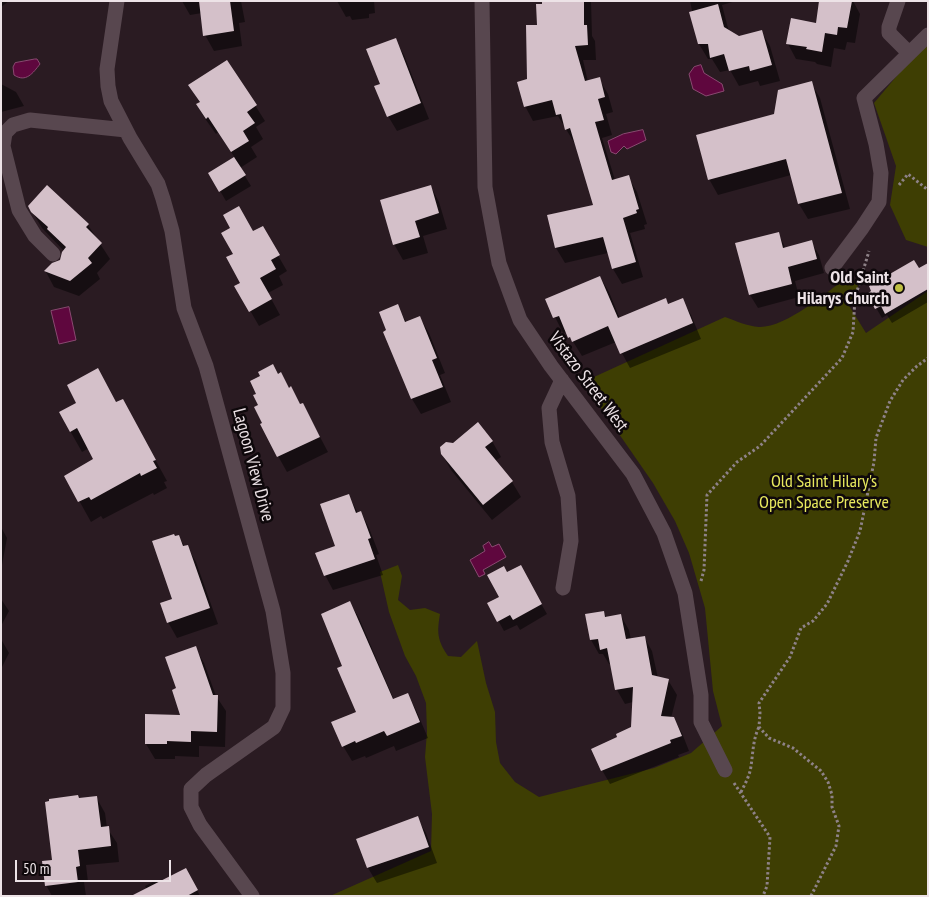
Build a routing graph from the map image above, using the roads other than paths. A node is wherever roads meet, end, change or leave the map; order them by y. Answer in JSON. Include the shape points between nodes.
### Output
{"nodes":[{"id":1,"x":117,"y":1,"type":"edge"},
{"id":2,"x":482,"y":1,"type":"edge"},
{"id":3,"x":898,"y":1,"type":"edge"},
{"id":4,"x":928,"y":35,"type":"edge"},
{"id":5,"x":908,"y":52,"type":"junction"},
{"id":6,"x":126,"y":130,"type":"junction"},
{"id":7,"x":53,"y":254,"type":"dead end"},
{"id":8,"x":832,"y":268,"type":"dead end"},
{"id":9,"x":562,"y":380,"type":"junction"},
{"id":10,"x":563,"y":588,"type":"dead end"},
{"id":11,"x":725,"y":770,"type":"road end"},
{"id":12,"x":252,"y":896,"type":"edge"}],
"edges":[{"from":1,"to":6,"type":"street","name":"Lagoon View Drive","via":[[108,86],[111,101]]},
{"from":2,"to":9,"type":"street","name":"Vistazo Street West","via":[[485,187],[499,263],[520,320]]},
{"from":3,"to":5,"type":"street","via":[[889,33]]},
{"from":4,"to":5,"type":"street"},
{"from":5,"to":8,"type":"street","via":[[864,98],[881,173],[878,202]]},
{"from":6,"to":7,"type":"street","via":[[30,120],[13,125],[5,133],[3,146],[19,210],[35,236]]},
{"from":6,"to":12,"type":"street","name":"Lagoon View Drive","via":[[158,184],[163,199],[172,231],[184,308],[209,376],[273,611],[279,646],[283,708],[274,727],[206,775],[192,789],[191,807],[200,825]]},
{"from":9,"to":10,"type":"street","via":[[549,408],[552,442],[568,496],[571,541]]},
{"from":9,"to":11,"type":"street","name":"Vistazo Street West","via":[[633,474],[664,533],[685,593],[701,694],[701,722]]}]}
